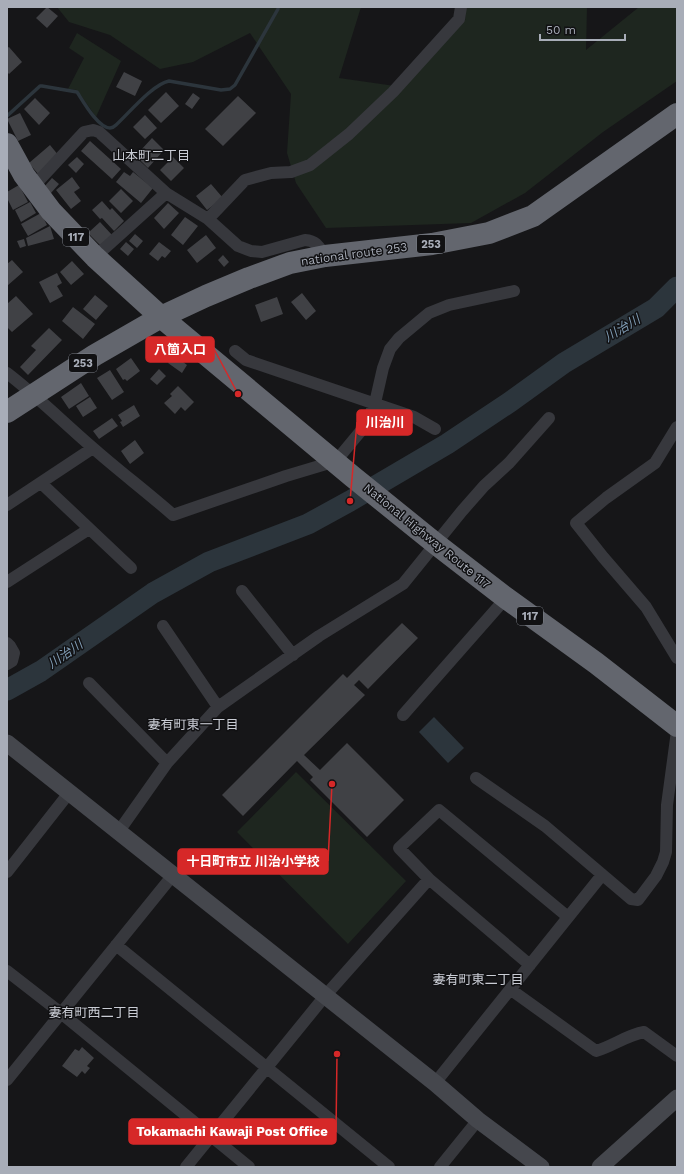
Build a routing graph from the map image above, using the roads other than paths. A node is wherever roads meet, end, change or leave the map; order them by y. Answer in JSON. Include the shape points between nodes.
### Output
{"nodes":[{"id":1,"x":462,"y":7,"type":"edge"},
{"id":2,"x":677,"y":114,"type":"edge"},
{"id":3,"x":7,"y":144,"type":"edge"},
{"id":4,"x":33,"y":187,"type":"junction"},
{"id":5,"x":166,"y":193,"type":"junction"},
{"id":6,"x":208,"y":219,"type":"junction"},
{"id":7,"x":326,"y":256,"type":"junction"},
{"id":8,"x":95,"y":257,"type":"junction"},
{"id":9,"x":514,"y":291,"type":"dead end"},
{"id":10,"x":161,"y":317,"type":"junction"},
{"id":11,"x":235,"y":351,"type":"dead end"},
{"id":12,"x":7,"y":373,"type":"edge"},
{"id":13,"x":33,"y":395,"type":"junction"},
{"id":14,"x":375,"y":403,"type":"junction"},
{"id":15,"x":7,"y":412,"type":"edge"},
{"id":16,"x":549,"y":418,"type":"dead end"},
{"id":17,"x":677,"y":427,"type":"edge"},
{"id":18,"x":435,"y":429,"type":"dead end"},
{"id":19,"x":93,"y":448,"type":"junction"},
{"id":20,"x":336,"y":461,"type":"junction"},
{"id":21,"x":41,"y":483,"type":"junction"},
{"id":22,"x":7,"y":505,"type":"edge"},
{"id":23,"x":89,"y":529,"type":"junction"},
{"id":24,"x":436,"y":544,"type":"junction"},
{"id":25,"x":131,"y":568,"type":"dead end"},
{"id":26,"x":7,"y":582,"type":"edge"},
{"id":27,"x":242,"y":591,"type":"dead end"},
{"id":28,"x":506,"y":598,"type":"junction"},
{"id":29,"x":163,"y":626,"type":"dead end"},
{"id":30,"x":7,"y":643,"type":"edge"},
{"id":31,"x":676,"y":653,"type":"edge"},
{"id":32,"x":292,"y":655,"type":"junction"},
{"id":33,"x":7,"y":664,"type":"edge"},
{"id":34,"x":90,"y":683,"type":"dead end"},
{"id":35,"x":218,"y":707,"type":"junction"},
{"id":36,"x":403,"y":715,"type":"dead end"},
{"id":37,"x":677,"y":726,"type":"edge"},
{"id":38,"x":677,"y":731,"type":"edge"},
{"id":39,"x":7,"y":743,"type":"edge"},
{"id":40,"x":167,"y":763,"type":"junction"},
{"id":41,"x":476,"y":778,"type":"dead end"},
{"id":42,"x":69,"y":793,"type":"junction"},
{"id":43,"x":119,"y":831,"type":"junction"},
{"id":44,"x":8,"y":867,"type":"edge"},
{"id":45,"x":173,"y":875,"type":"junction"},
{"id":46,"x":602,"y":875,"type":"junction"},
{"id":47,"x":429,"y":879,"type":"junction"},
{"id":48,"x":568,"y":917,"type":"junction"},
{"id":49,"x":116,"y":945,"type":"junction"},
{"id":50,"x":530,"y":965,"type":"junction"},
{"id":51,"x":7,"y":970,"type":"edge"},
{"id":52,"x":510,"y":989,"type":"junction"},
{"id":53,"x":325,"y":996,"type":"junction"},
{"id":54,"x":61,"y":1013,"type":"junction"},
{"id":55,"x":677,"y":1056,"type":"edge"},
{"id":56,"x":266,"y":1067,"type":"junction"},
{"id":57,"x":9,"y":1074,"type":"edge"},
{"id":58,"x":435,"y":1083,"type":"junction"},
{"id":59,"x":677,"y":1098,"type":"edge"},
{"id":60,"x":478,"y":1120,"type":"junction"},
{"id":61,"x":210,"y":1136,"type":"junction"},
{"id":62,"x":186,"y":1167,"type":"edge"},
{"id":63,"x":249,"y":1167,"type":"edge"},
{"id":64,"x":389,"y":1167,"type":"edge"},
{"id":65,"x":440,"y":1167,"type":"edge"},
{"id":66,"x":541,"y":1167,"type":"edge"},
{"id":67,"x":600,"y":1167,"type":"edge"}],
"edges":[{"from":1,"to":6,"type":"street","via":[[459,20],[393,92],[349,134],[310,165],[291,172],[271,173],[245,180]]},
{"from":2,"to":7,"type":"highway","name":"national route 253","number":"253","via":[[533,216],[482,235],[432,244]]},
{"from":3,"to":4,"type":"highway","name":"National Highway Route 117","number":"117"},
{"from":4,"to":5,"type":"street","via":[[84,132],[93,130],[99,132]]},
{"from":4,"to":8,"type":"highway","name":"National Highway Route 117","number":"117","via":[[50,211]]},
{"from":5,"to":6,"type":"street"},
{"from":5,"to":8,"type":"street"},
{"from":6,"to":7,"type":"street","via":[[238,246],[251,251],[262,252],[305,240],[313,241]]},
{"from":7,"to":10,"type":"highway","name":"national route 253","number":"253","via":[[290,264],[256,276]]},
{"from":8,"to":10,"type":"highway","name":"National Highway Route 117","number":"117"},
{"from":9,"to":14,"type":"street","via":[[449,304],[429,313],[390,349]]},
{"from":10,"to":13,"type":"highway","name":"national route 253","number":"253"},
{"from":10,"to":20,"type":"highway","name":"National Highway Route 117","number":"117"},
{"from":11,"to":14,"type":"street","via":[[246,360]]},
{"from":12,"to":13,"type":"street"},
{"from":13,"to":15,"type":"highway","name":"national route 253","number":"253"},
{"from":13,"to":19,"type":"street"},
{"from":14,"to":18,"type":"street","via":[[414,417]]},
{"from":14,"to":20,"type":"street","via":[[365,426]]},
{"from":16,"to":24,"type":"street","via":[[462,511]]},
{"from":17,"to":31,"type":"street","via":[[655,463],[576,523],[646,607]]},
{"from":19,"to":20,"type":"street","via":[[173,515]]},
{"from":19,"to":21,"type":"street"},
{"from":20,"to":24,"type":"highway","name":"National Highway Route 117","number":"117"},
{"from":21,"to":22,"type":"street"},
{"from":21,"to":23,"type":"street"},
{"from":23,"to":25,"type":"street"},
{"from":23,"to":26,"type":"street"},
{"from":24,"to":28,"type":"highway","name":"National Highway Route 117","number":"117"},
{"from":24,"to":32,"type":"street","via":[[403,584]]},
{"from":27,"to":32,"type":"street"},
{"from":28,"to":36,"type":"street"},
{"from":28,"to":37,"type":"highway","name":"National Highway Route 117","number":"117"},
{"from":29,"to":35,"type":"street"},
{"from":30,"to":33,"type":"street","via":[[14,653],[12,661]]},
{"from":32,"to":35,"type":"street"},
{"from":34,"to":40,"type":"street"},
{"from":35,"to":40,"type":"street"},
{"from":38,"to":46,"type":"street","via":[[667,805],[666,852],[656,876],[638,900],[631,900]]},
{"from":39,"to":42,"type":"street"},
{"from":40,"to":43,"type":"street"},
{"from":41,"to":46,"type":"street","via":[[545,826]]},
{"from":42,"to":43,"type":"street"},
{"from":42,"to":44,"type":"street"},
{"from":43,"to":45,"type":"street"},
{"from":45,"to":49,"type":"street"},
{"from":45,"to":53,"type":"street"},
{"from":46,"to":48,"type":"street"},
{"from":47,"to":48,"type":"street","via":[[399,848],[439,810]]},
{"from":47,"to":50,"type":"street"},
{"from":47,"to":53,"type":"street"},
{"from":48,"to":50,"type":"street"},
{"from":49,"to":54,"type":"street"},
{"from":49,"to":56,"type":"street"},
{"from":50,"to":52,"type":"street"},
{"from":51,"to":54,"type":"street"},
{"from":52,"to":55,"type":"street","via":[[596,1051],[644,1032]]},
{"from":52,"to":58,"type":"street"},
{"from":53,"to":56,"type":"street"},
{"from":53,"to":58,"type":"street"},
{"from":54,"to":57,"type":"street"},
{"from":54,"to":61,"type":"street"},
{"from":56,"to":61,"type":"street"},
{"from":56,"to":64,"type":"street"},
{"from":58,"to":60,"type":"street"},
{"from":59,"to":67,"type":"street"},
{"from":60,"to":65,"type":"street"},
{"from":60,"to":66,"type":"street"},
{"from":61,"to":62,"type":"street"},
{"from":61,"to":63,"type":"street"}]}
